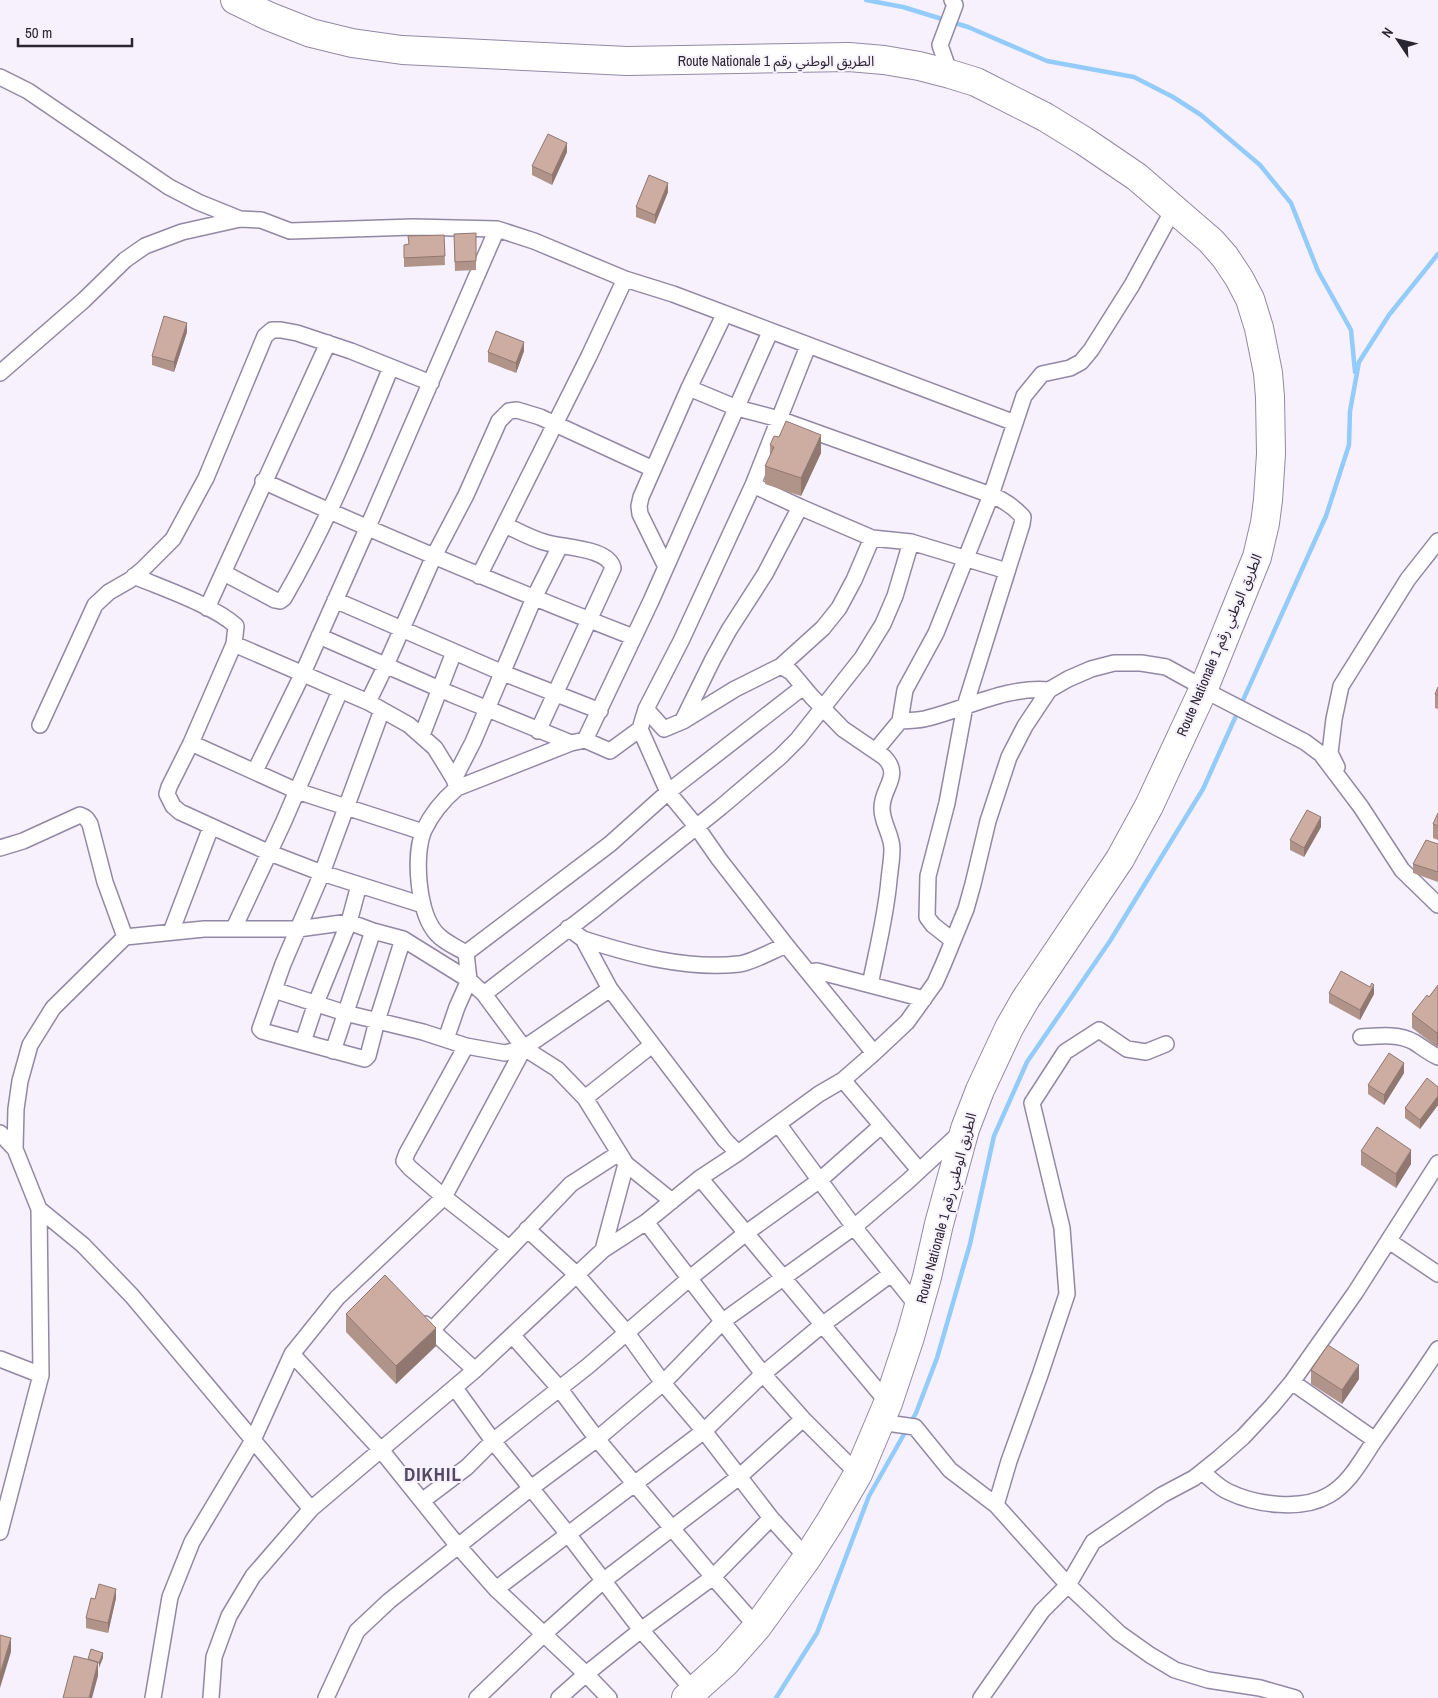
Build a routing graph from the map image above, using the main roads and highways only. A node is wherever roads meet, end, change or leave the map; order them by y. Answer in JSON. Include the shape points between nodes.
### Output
{"nodes":[{"id":1,"x":235,"y":0,"type":"edge"},
{"id":2,"x":690,"y":1694,"type":"edge"}],
"edges":[{"from":1,"to":2,"type":"highway","name":"Route Nationale الطريق الوطني رقم 1","via":[[311,32],[352,43],[402,50],[627,61],[849,57],[919,66],[976,82],[1084,141],[1137,177],[1174,208],[1211,241],[1240,278],[1259,328],[1270,398],[1268,500],[1251,573],[1208,691],[1120,859],[1045,968],[1009,1028],[983,1082],[965,1129],[918,1307],[884,1412],[858,1474],[807,1558],[756,1627],[726,1662]]}]}
